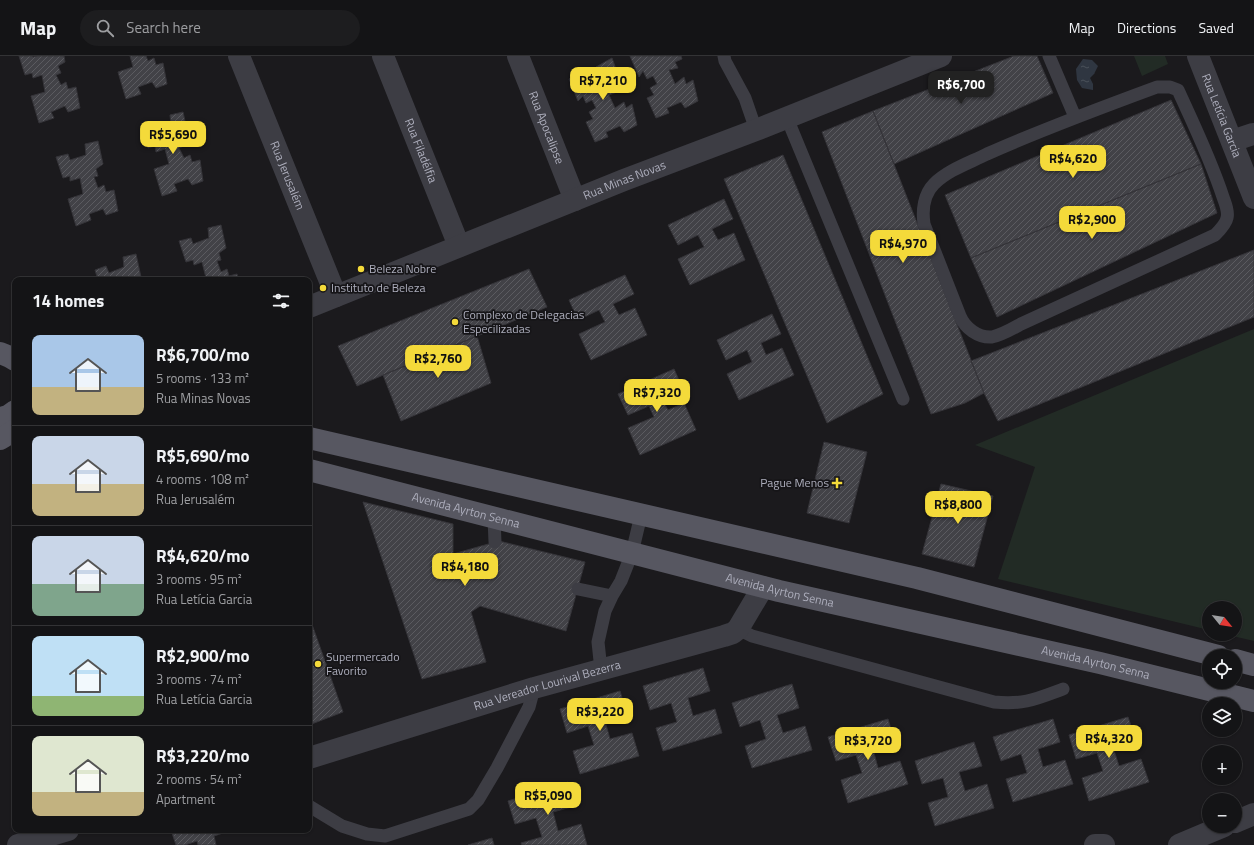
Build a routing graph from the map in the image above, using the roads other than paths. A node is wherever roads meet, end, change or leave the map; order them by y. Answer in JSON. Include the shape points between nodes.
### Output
{"nodes":[{"id":1,"x":239,"y":56,"type":"edge"},
{"id":2,"x":383,"y":56,"type":"edge"},
{"id":3,"x":518,"y":56,"type":"edge"},
{"id":4,"x":1049,"y":56,"type":"edge"},
{"id":5,"x":1198,"y":56,"type":"edge"},
{"id":6,"x":723,"y":58,"type":"edge"},
{"id":7,"x":928,"y":59,"type":"edge"},
{"id":8,"x":1075,"y":117,"type":"junction"},
{"id":9,"x":786,"y":118,"type":"junction"},
{"id":10,"x":756,"y":130,"type":"junction"},
{"id":11,"x":1253,"y":134,"type":"edge"},
{"id":12,"x":1232,"y":141,"type":"junction"},
{"id":13,"x":1254,"y":196,"type":"edge"},
{"id":14,"x":575,"y":200,"type":"junction"},
{"id":15,"x":459,"y":246,"type":"junction"},
{"id":16,"x":336,"y":296,"type":"junction"},
{"id":17,"x":312,"y":306,"type":"edge"},
{"id":18,"x":0,"y":353,"type":"edge"},
{"id":19,"x":12,"y":358,"type":"edge"},
{"id":20,"x":903,"y":399,"type":"dead end"},
{"id":21,"x":11,"y":417,"type":"edge"},
{"id":22,"x":0,"y":438,"type":"edge"},
{"id":23,"x":312,"y":439,"type":"edge"},
{"id":24,"x":312,"y":471,"type":"edge"},
{"id":25,"x":641,"y":515,"type":"junction"},
{"id":26,"x":494,"y":518,"type":"junction"},
{"id":27,"x":495,"y":542,"type":"dead end"},
{"id":28,"x":632,"y":553,"type":"junction"},
{"id":29,"x":763,"y":587,"type":"junction"},
{"id":30,"x":578,"y":589,"type":"dead end"},
{"id":31,"x":612,"y":596,"type":"junction"},
{"id":32,"x":738,"y":629,"type":"junction"},
{"id":33,"x":1202,"y":652,"type":"edge"},
{"id":34,"x":1242,"y":662,"type":"edge"},
{"id":35,"x":1254,"y":665,"type":"edge"},
{"id":36,"x":601,"y":670,"type":"junction"},
{"id":37,"x":534,"y":688,"type":"junction"},
{"id":38,"x":1064,"y":689,"type":"dead end"},
{"id":39,"x":1254,"y":701,"type":"edge"},
{"id":40,"x":312,"y":757,"type":"edge"},
{"id":41,"x":312,"y":808,"type":"edge"},
{"id":42,"x":1254,"y":814,"type":"edge"},
{"id":43,"x":1242,"y":819,"type":"edge"},
{"id":44,"x":58,"y":833,"type":"edge"},
{"id":45,"x":1207,"y":833,"type":"edge"},
{"id":46,"x":18,"y":845,"type":"edge"},
{"id":47,"x":1095,"y":845,"type":"edge"},
{"id":48,"x":1104,"y":845,"type":"edge"},
{"id":49,"x":1179,"y":845,"type":"edge"}],
"edges":[{"from":1,"to":16,"type":"street","name":"Rua Jerusalém"},
{"from":2,"to":15,"type":"street","name":"Rua Filadélfia"},
{"from":3,"to":14,"type":"street","name":"Rua Apocalipse"},
{"from":4,"to":8,"type":"lane"},
{"from":5,"to":12,"type":"street","name":"Rua Letícia Garcia"},
{"from":6,"to":10,"type":"lane","via":[[745,98]]},
{"from":7,"to":9,"type":"street","name":"Rua Minas Novas"},
{"from":8,"to":8,"type":"lane","via":[[950,173],[933,185],[927,194],[922,214],[927,231],[964,324],[982,336],[992,337],[1003,333],[1196,245],[1215,235],[1228,218],[1219,185],[1191,115],[1178,90],[1157,87]]},
{"from":9,"to":10,"type":"street","name":"Rua Minas Novas"},
{"from":9,"to":20,"type":"lane"},
{"from":10,"to":14,"type":"street","name":"Rua Minas Novas"},
{"from":11,"to":12,"type":"street"},
{"from":12,"to":13,"type":"street","name":"Rua Letícia Garcia"},
{"from":14,"to":15,"type":"street","name":"Rua Minas Novas"},
{"from":15,"to":16,"type":"street","name":"Rua Minas Novas"},
{"from":16,"to":17,"type":"street","name":"Rua Minas Novas"},
{"from":18,"to":19,"type":"main road"},
{"from":21,"to":22,"type":"street"},
{"from":23,"to":25,"type":"main road"},
{"from":24,"to":26,"type":"main road","name":"Avenida Ayrton Senna"},
{"from":25,"to":28,"type":"lane"},
{"from":25,"to":33,"type":"main road","via":[[917,578]]},
{"from":26,"to":27,"type":"lane"},
{"from":26,"to":28,"type":"main road","name":"Avenida Ayrton Senna"},
{"from":28,"to":29,"type":"main road","name":"Avenida Ayrton Senna"},
{"from":28,"to":31,"type":"lane","via":[[622,581]]},
{"from":29,"to":32,"type":"street"},
{"from":29,"to":39,"type":"main road","name":"Avenida Ayrton Senna","via":[[1100,663]]},
{"from":30,"to":31,"type":"lane"},
{"from":31,"to":36,"type":"lane","via":[[605,611],[598,642]]},
{"from":32,"to":36,"type":"street","name":"Rua Vereador Lourival Bezerra","via":[[711,640]]},
{"from":32,"to":38,"type":"lane","via":[[752,636],[994,702],[1028,702]]},
{"from":34,"to":35,"type":"main road"},
{"from":36,"to":37,"type":"street","name":"Rua Vereador Lourival Bezerra"},
{"from":37,"to":40,"type":"street","name":"Rua Vereador Lourival Bezerra"},
{"from":37,"to":41,"type":"lane","via":[[529,707],[497,768],[478,800],[469,809],[385,836],[367,834],[342,826]]},
{"from":42,"to":43,"type":"street"},
{"from":44,"to":46,"type":"street"},
{"from":45,"to":49,"type":"street"},
{"from":47,"to":48,"type":"street"}]}
